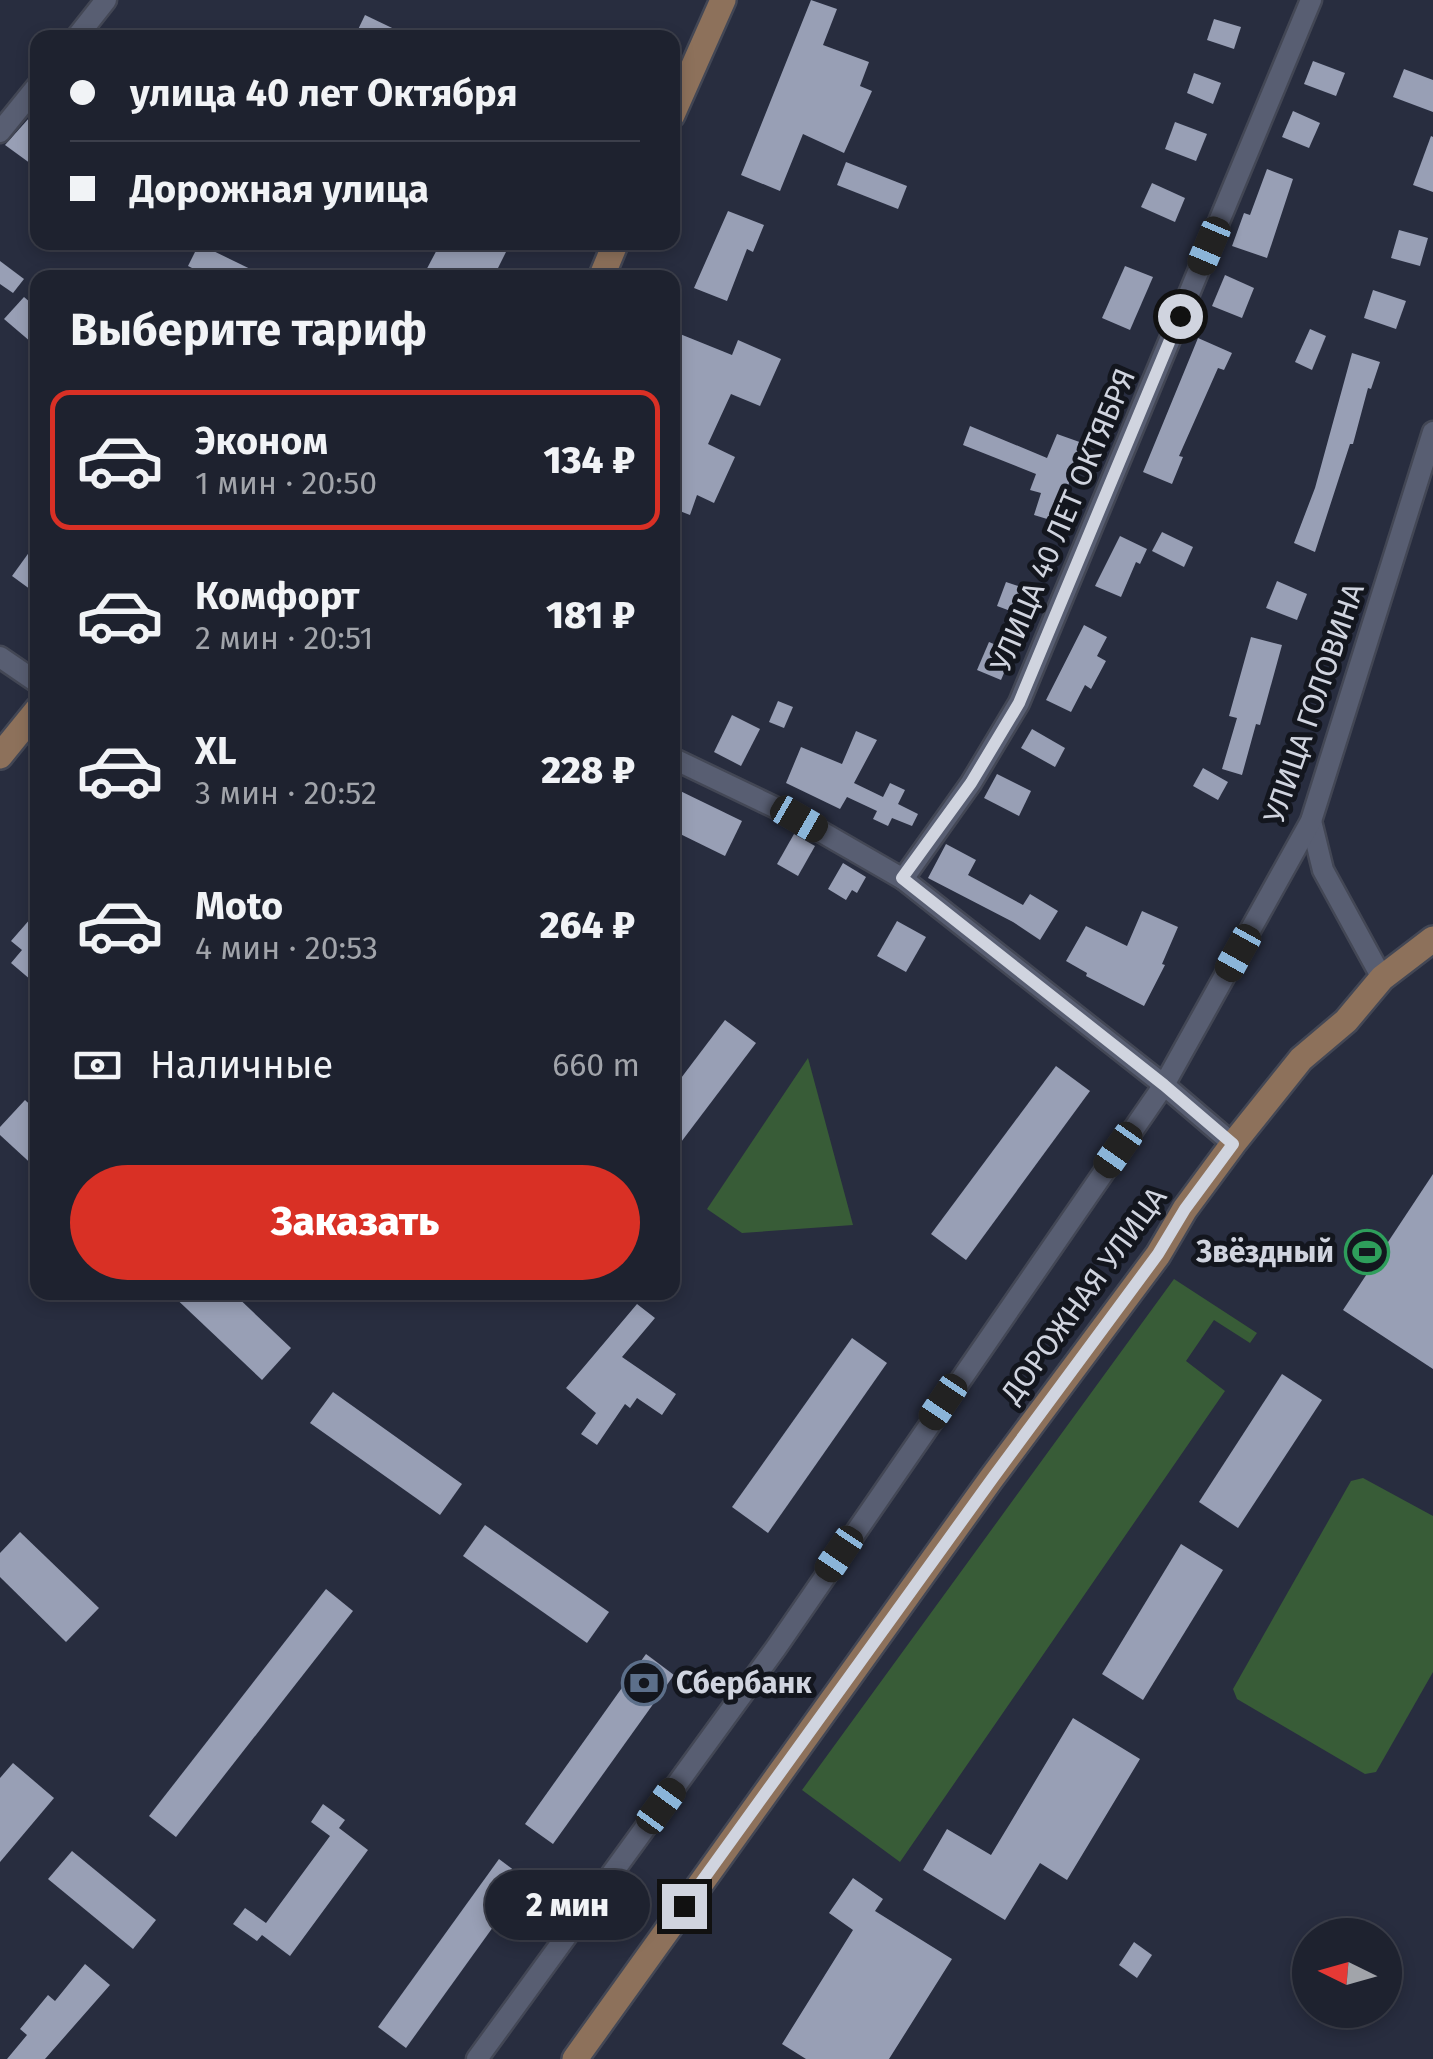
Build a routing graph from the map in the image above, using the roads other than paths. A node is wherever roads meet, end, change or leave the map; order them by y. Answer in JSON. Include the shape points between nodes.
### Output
{"nodes":[{"id":1,"x":106,"y":0,"type":"edge"},
{"id":2,"x":723,"y":0,"type":"edge"},
{"id":3,"x":1312,"y":0,"type":"edge"},
{"id":4,"x":82,"y":30,"type":"edge"},
{"id":5,"x":30,"y":96,"type":"edge"},
{"id":6,"x":680,"y":96,"type":"edge"},
{"id":7,"x":0,"y":132,"type":"edge"},
{"id":8,"x":1433,"y":432,"type":"edge"},
{"id":9,"x":0,"y":657,"type":"edge"},
{"id":10,"x":30,"y":677,"type":"edge"},
{"id":11,"x":30,"y":719,"type":"edge"},
{"id":12,"x":0,"y":756,"type":"edge"},
{"id":13,"x":680,"y":762,"type":"edge"},
{"id":14,"x":1311,"y":821,"type":"junction"},
{"id":15,"x":902,"y":878,"type":"junction"},
{"id":16,"x":1433,"y":939,"type":"edge"},
{"id":17,"x":1382,"y":978,"type":"junction"},
{"id":18,"x":1164,"y":1085,"type":"junction"},
{"id":19,"x":1233,"y":1144,"type":"junction"},
{"id":20,"x":478,"y":2059,"type":"edge"},
{"id":21,"x":574,"y":2059,"type":"edge"}],
"edges":[{"from":1,"to":4,"type":"street"},
{"from":2,"to":6,"type":"main road"},
{"from":3,"to":15,"type":"street","name":"УЛИЦА 40 ЛЕТ ОКТЯБРЯ","via":[[1019,703]]},
{"from":5,"to":7,"type":"street"},
{"from":8,"to":14,"type":"street","name":"УЛИЦА ГОЛОВИНА"},
{"from":9,"to":10,"type":"street"},
{"from":11,"to":12,"type":"main road"},
{"from":13,"to":15,"type":"street"},
{"from":14,"to":17,"type":"street","via":[[1324,870]]},
{"from":14,"to":18,"type":"street","name":"УЛИЦА ГОЛОВИНА"},
{"from":15,"to":18,"type":"street"},
{"from":16,"to":17,"type":"main road","name":"ДОРОЖНАЯ УЛИЦА"},
{"from":17,"to":19,"type":"main road","name":"ДОРОЖНАЯ УЛИЦА","via":[[1301,1060]]},
{"from":18,"to":19,"type":"street"},
{"from":18,"to":20,"type":"street","name":"УЛИЦА ГОЛОВИНА","via":[[776,1648]]},
{"from":19,"to":21,"type":"main road","name":"ДОРОЖНАЯ УЛИЦА"}]}
